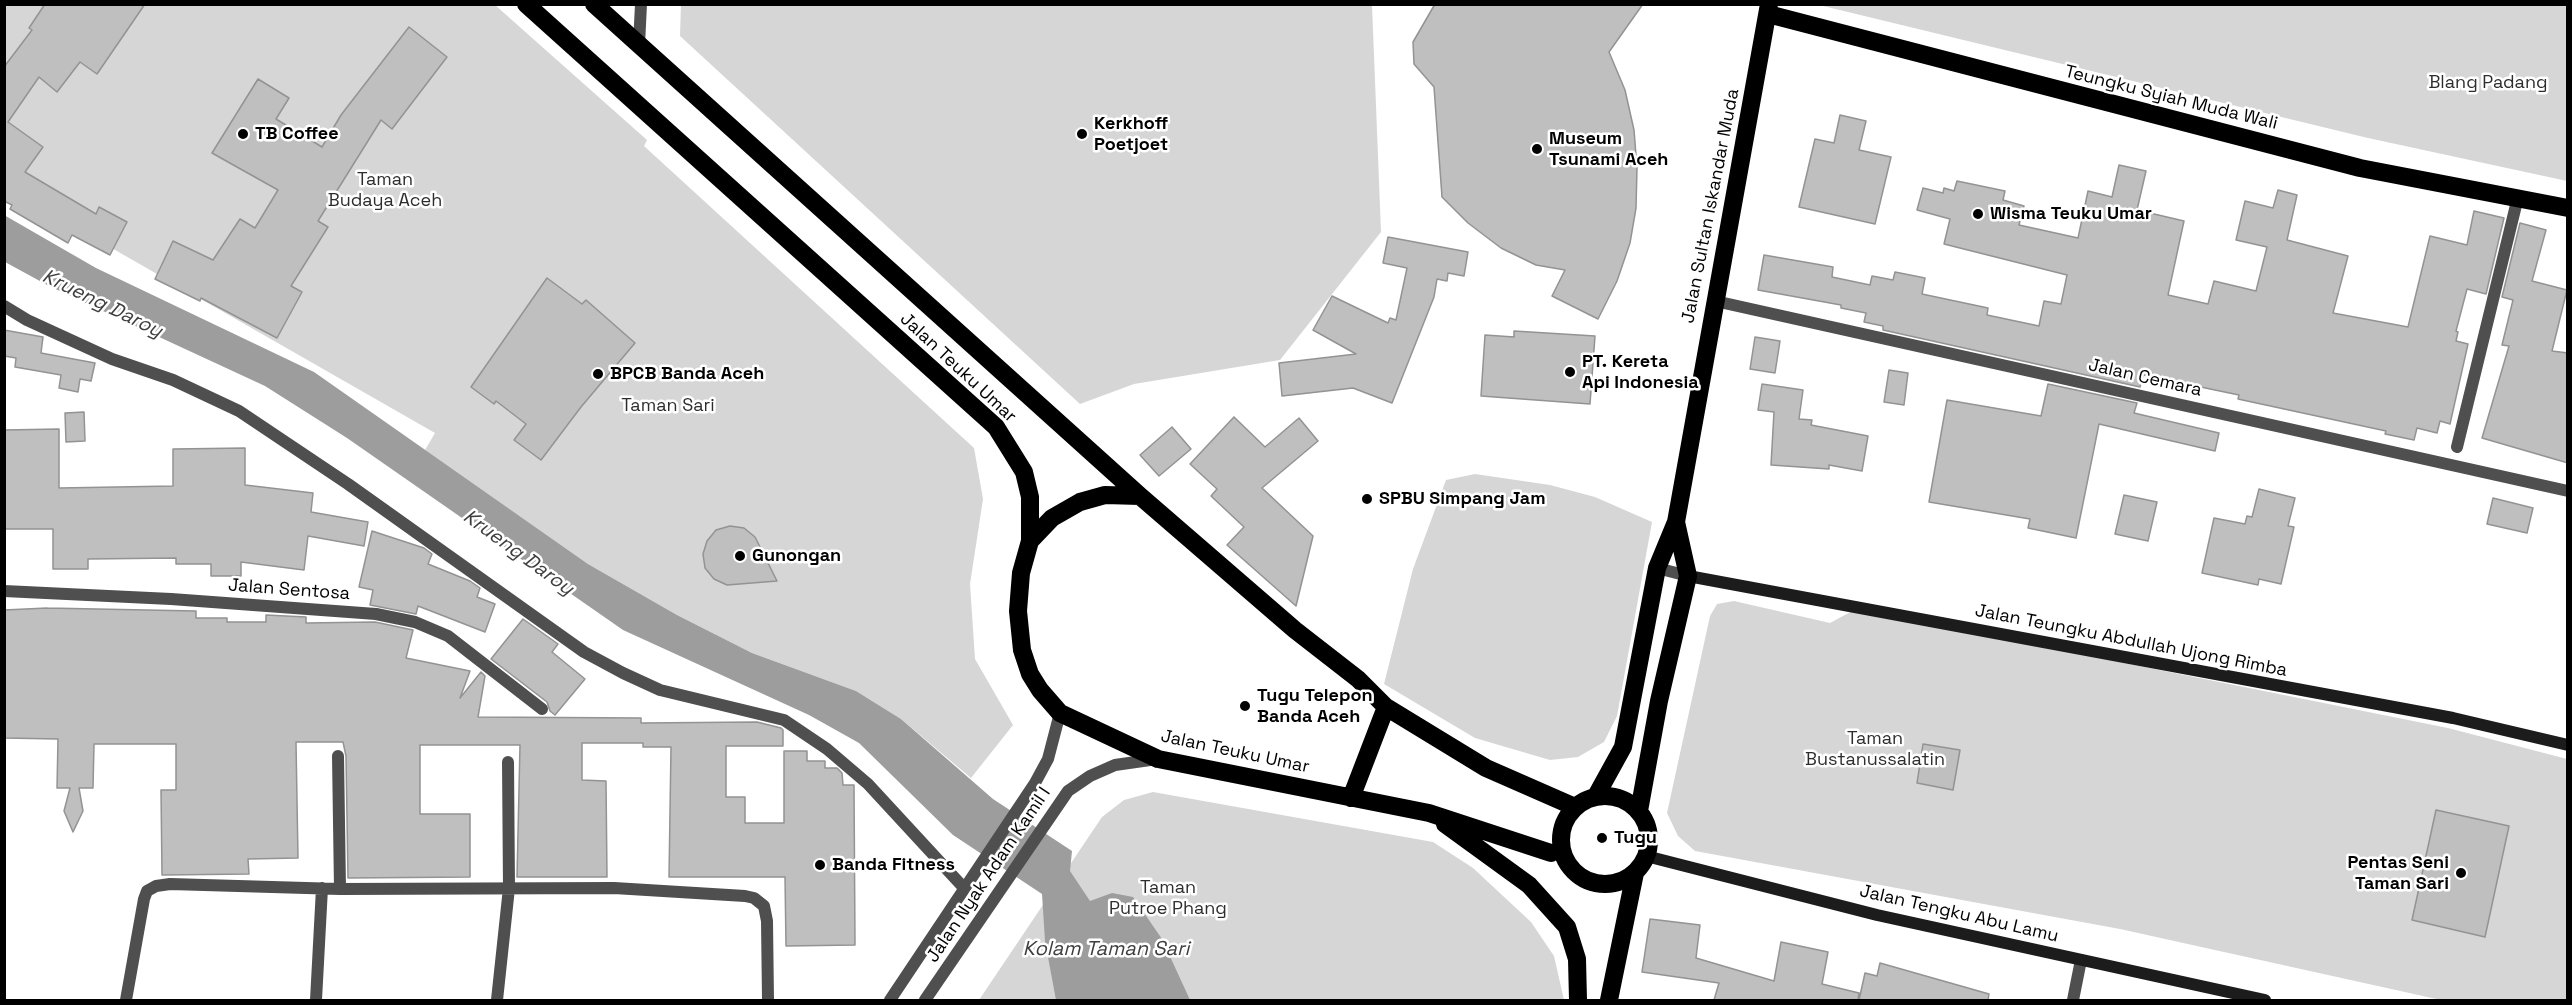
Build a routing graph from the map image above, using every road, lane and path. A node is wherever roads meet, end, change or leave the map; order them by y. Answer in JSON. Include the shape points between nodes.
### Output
{"nodes":[{"id":1,"x":526,"y":4,"type":"edge"},
{"id":2,"x":594,"y":4,"type":"edge"},
{"id":3,"x":641,"y":4,"type":"edge"},
{"id":4,"x":1769,"y":9,"type":"edge"},
{"id":5,"x":639,"y":45,"type":"junction"},
{"id":6,"x":2518,"y":197,"type":"junction"},
{"id":7,"x":2568,"y":208,"type":"edge"},
{"id":8,"x":1714,"y":301,"type":"junction"},
{"id":9,"x":4,"y":306,"type":"edge"},
{"id":10,"x":2457,"y":447,"type":"dead end"},
{"id":11,"x":2568,"y":491,"type":"edge"},
{"id":12,"x":1140,"y":496,"type":"junction"},
{"id":13,"x":1676,"y":522,"type":"junction"},
{"id":14,"x":1030,"y":541,"type":"junction"},
{"id":15,"x":1657,"y":568,"type":"junction"},
{"id":16,"x":1688,"y":576,"type":"junction"},
{"id":17,"x":4,"y":591,"type":"edge"},
{"id":18,"x":1386,"y":707,"type":"junction"},
{"id":19,"x":542,"y":709,"type":"dead end"},
{"id":20,"x":1060,"y":713,"type":"junction"},
{"id":21,"x":2568,"y":745,"type":"edge"},
{"id":22,"x":338,"y":756,"type":"dead end"},
{"id":23,"x":1158,"y":759,"type":"junction"},
{"id":24,"x":508,"y":762,"type":"dead end"},
{"id":25,"x":1596,"y":796,"type":"junction"},
{"id":26,"x":1351,"y":798,"type":"junction"},
{"id":27,"x":1575,"y":807,"type":"junction"},
{"id":28,"x":1639,"y":811,"type":"junction"},
{"id":29,"x":1429,"y":813,"type":"junction"},
{"id":30,"x":1551,"y":853,"type":"dead end"},
{"id":31,"x":1646,"y":856,"type":"junction"},
{"id":32,"x":1635,"y":873,"type":"junction"},
{"id":33,"x":322,"y":888,"type":"junction"},
{"id":34,"x":509,"y":888,"type":"junction"},
{"id":35,"x":964,"y":888,"type":"junction"},
{"id":36,"x":340,"y":889,"type":"junction"},
{"id":37,"x":2081,"y":960,"type":"junction"},
{"id":38,"x":126,"y":1000,"type":"edge"},
{"id":39,"x":316,"y":1000,"type":"edge"},
{"id":40,"x":497,"y":1000,"type":"edge"},
{"id":41,"x":768,"y":1000,"type":"edge"},
{"id":42,"x":890,"y":1000,"type":"edge"},
{"id":43,"x":925,"y":1000,"type":"edge"},
{"id":44,"x":1578,"y":1000,"type":"edge"},
{"id":45,"x":1609,"y":1000,"type":"edge"},
{"id":46,"x":2073,"y":1000,"type":"edge"},
{"id":47,"x":2265,"y":1000,"type":"edge"}],
"edges":[{"from":1,"to":14,"type":"highway","name":"Jalan Teuku Umar","via":[[996,427],[1024,472],[1030,496]]},
{"from":2,"to":5,"type":"highway","name":"Jalan Teuku Umar"},
{"from":3,"to":5,"type":"street"},
{"from":4,"to":6,"type":"highway","name":"Teungku Syiah Muda Wali","via":[[2360,168]]},
{"from":4,"to":8,"type":"highway","name":"Jalan Sultan Iskandar Muda"},
{"from":5,"to":12,"type":"highway","name":"Jalan Teuku Umar"},
{"from":6,"to":7,"type":"highway","name":"Teungku Syiah Muda Wali"},
{"from":6,"to":10,"type":"street"},
{"from":8,"to":11,"type":"street","name":"Jalan Cemara"},
{"from":8,"to":13,"type":"highway","name":"Jalan Sultan Iskandar Muda"},
{"from":9,"to":35,"type":"street","via":[[102,354],[173,380],[238,411],[584,652],[623,673],[660,690],[784,720],[868,784]]},
{"from":12,"to":14,"type":"highway","via":[[1105,495],[1080,502],[1052,518]]},
{"from":12,"to":18,"type":"highway","name":"Jalan Teuku Umar","via":[[1358,679]]},
{"from":13,"to":15,"type":"highway","name":"Jalan Sultan Iskandar Muda"},
{"from":13,"to":16,"type":"highway","name":"Jalan Sultan Iskandar Muda"},
{"from":14,"to":20,"type":"highway","name":"Jalan Teuku Umar","via":[[1021,573],[1018,611],[1022,650],[1030,674]]},
{"from":15,"to":16,"type":"street"},
{"from":15,"to":25,"type":"highway","name":"Jalan Sultan Iskandar Muda","via":[[1623,747]]},
{"from":16,"to":21,"type":"street","name":"Jalan Teungku Abdullah Ujong Rimba","via":[[2453,718]]},
{"from":16,"to":28,"type":"highway","name":"Jalan Sultan Iskandar Muda"},
{"from":17,"to":19,"type":"street","name":"Jalan Sentosa","via":[[353,612],[415,622],[448,636]]},
{"from":18,"to":26,"type":"highway"},
{"from":18,"to":27,"type":"highway","name":"Jalan Teuku Umar","via":[[1486,768]]},
{"from":20,"to":23,"type":"highway","name":"Jalan Teuku Umar"},
{"from":20,"to":35,"type":"street","name":"Jalan Nyak Adam Kamil I","via":[[1048,759]]},
{"from":22,"to":36,"type":"street"},
{"from":23,"to":26,"type":"highway","name":"Jalan Teuku Umar"},
{"from":23,"to":43,"type":"street","name":"Jalan Nyak Adam Kamil I","via":[[1115,765],[1068,791]]},
{"from":24,"to":34,"type":"street"},
{"from":25,"to":27,"type":"highway"},
{"from":25,"to":28,"type":"highway","via":[[1623,800]]},
{"from":26,"to":29,"type":"highway","name":"Jalan Teuku Umar"},
{"from":27,"to":32,"type":"highway","via":[[1561,832],[1564,859],[1574,873],[1588,882],[1605,885],[1621,882]]},
{"from":28,"to":31,"type":"highway","via":[[1648,830]]},
{"from":29,"to":30,"type":"highway","name":"Jalan Teuku Umar"},
{"from":29,"to":44,"type":"highway","via":[[1529,885],[1567,927],[1577,959]]},
{"from":31,"to":32,"type":"highway"},
{"from":31,"to":37,"type":"street","name":"Jalan Tengku Abu Lamu","via":[[1877,915]]},
{"from":32,"to":45,"type":"highway"},
{"from":33,"to":36,"type":"street"},
{"from":33,"to":38,"type":"street","via":[[156,886],[147,891]]},
{"from":33,"to":39,"type":"street"},
{"from":34,"to":36,"type":"street"},
{"from":34,"to":40,"type":"street"},
{"from":34,"to":41,"type":"street","via":[[614,888],[754,898],[764,906],[767,921]]},
{"from":35,"to":42,"type":"street","name":"Jalan Nyak Adam Kamil I"},
{"from":37,"to":46,"type":"street"},
{"from":37,"to":47,"type":"street","name":"Jalan Tengku Abu Lamu"}]}
